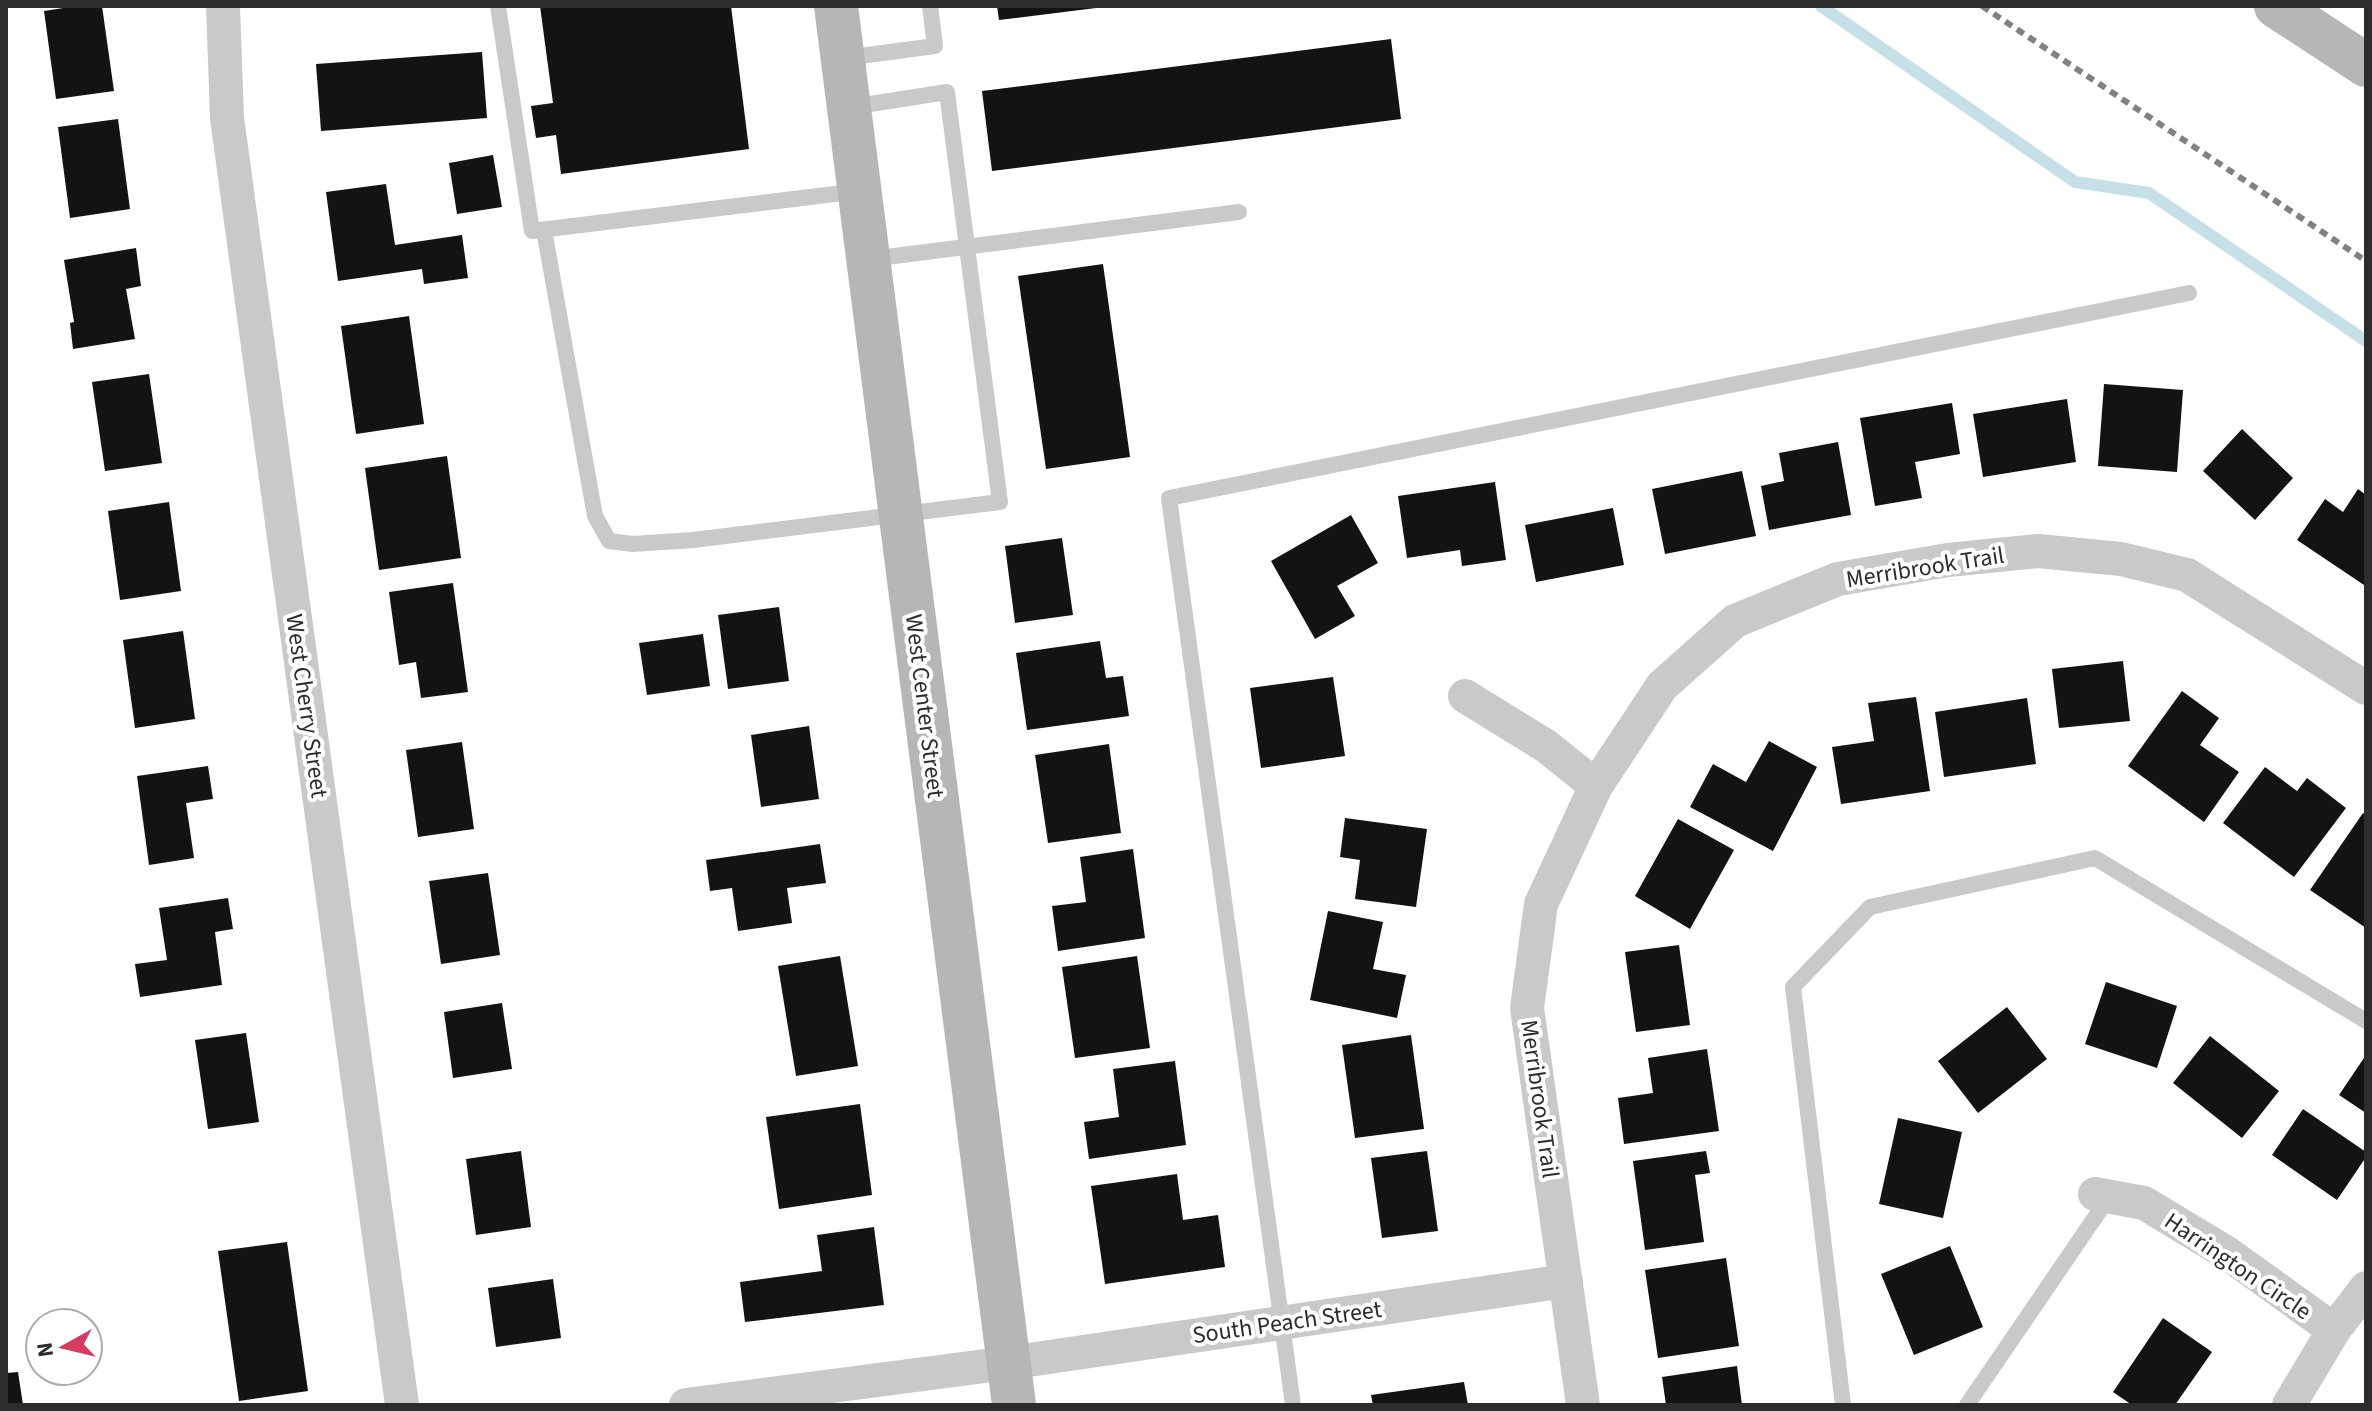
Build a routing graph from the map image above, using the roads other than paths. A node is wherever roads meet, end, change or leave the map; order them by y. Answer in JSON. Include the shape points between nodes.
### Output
{"nodes":[{"id":1,"x":223,"y":6,"type":"edge"},
{"id":2,"x":498,"y":6,"type":"edge"},
{"id":3,"x":836,"y":6,"type":"edge"},
{"id":4,"x":930,"y":6,"type":"edge"},
{"id":5,"x":2276,"y":6,"type":"edge"},
{"id":6,"x":844,"y":58,"type":"junction"},
{"id":7,"x":2366,"y":65,"type":"edge"},
{"id":8,"x":850,"y":107,"type":"junction"},
{"id":9,"x":860,"y":190,"type":"junction"},
{"id":10,"x":1239,"y":212,"type":"dead end"},
{"id":11,"x":544,"y":230,"type":"junction"},
{"id":12,"x":969,"y":246,"type":"junction"},
{"id":13,"x":869,"y":259,"type":"junction"},
{"id":14,"x":2189,"y":293,"type":"dead end"},
{"id":15,"x":901,"y":515,"type":"junction"},
{"id":16,"x":2366,"y":688,"type":"edge"},
{"id":17,"x":1465,"y":696,"type":"dead end"},
{"id":18,"x":1596,"y":786,"type":"junction"},
{"id":19,"x":2366,"y":1021,"type":"edge"},
{"id":20,"x":2102,"y":1196,"type":"joint"},
{"id":21,"x":1566,"y":1281,"type":"junction"},
{"id":22,"x":2366,"y":1288,"type":"edge"},
{"id":23,"x":1281,"y":1323,"type":"junction"},
{"id":24,"x":2334,"y":1330,"type":"junction"},
{"id":25,"x":1011,"y":1384,"type":"edge"},
{"id":26,"x":402,"y":1405,"type":"edge"},
{"id":27,"x":686,"y":1405,"type":"edge"},
{"id":28,"x":1293,"y":1405,"type":"edge"},
{"id":29,"x":1583,"y":1405,"type":"edge"},
{"id":30,"x":1843,"y":1405,"type":"edge"},
{"id":31,"x":1967,"y":1405,"type":"edge"},
{"id":32,"x":2289,"y":1405,"type":"edge"}],
"edges":[{"from":1,"to":26,"type":"street","name":"West Cherry Street","via":[[229,134]]},
{"from":2,"to":11,"type":"lane","via":[[532,231]]},
{"from":3,"to":6,"type":"street","name":"West Center Street"},
{"from":4,"to":6,"type":"lane","via":[[935,46]]},
{"from":5,"to":7,"type":"street"},
{"from":6,"to":8,"type":"street","name":"West Center Street"},
{"from":8,"to":9,"type":"street","name":"West Center Street"},
{"from":8,"to":12,"type":"lane","via":[[947,92]]},
{"from":9,"to":11,"type":"lane"},
{"from":9,"to":13,"type":"street","name":"West Center Street"},
{"from":10,"to":12,"type":"lane"},
{"from":11,"to":15,"type":"lane","via":[[595,516],[609,541],[693,540]]},
{"from":12,"to":13,"type":"lane"},
{"from":12,"to":15,"type":"lane","via":[[1000,502]]},
{"from":13,"to":15,"type":"street","name":"West Center Street"},
{"from":14,"to":23,"type":"lane","via":[[1169,498]]},
{"from":15,"to":25,"type":"street","name":"West Center Street"},
{"from":16,"to":18,"type":"street","name":"Merribrook Trail","via":[[2187,575],[2121,559],[2038,551],[1948,560],[1838,579],[1735,621],[1662,686]]},
{"from":17,"to":18,"type":"street","via":[[1546,746]]},
{"from":18,"to":21,"type":"street","name":"Merribrook Trail","via":[[1541,904],[1527,1008]]},
{"from":19,"to":30,"type":"lane","via":[[2095,858],[1870,907],[1793,987]]},
{"from":20,"to":24,"type":"street","name":"Harrington Circle","via":[[2144,1203],[2227,1253]]},
{"from":20,"to":31,"type":"lane"},
{"from":21,"to":23,"type":"street","name":"South Peach Street"},
{"from":21,"to":29,"type":"street","name":"Merribrook Trail"},
{"from":22,"to":24,"type":"street"},
{"from":23,"to":25,"type":"street","name":"South Peach Street"},
{"from":23,"to":28,"type":"lane"},
{"from":24,"to":32,"type":"street"},
{"from":25,"to":27,"type":"street","name":"South Peach Street"}]}
